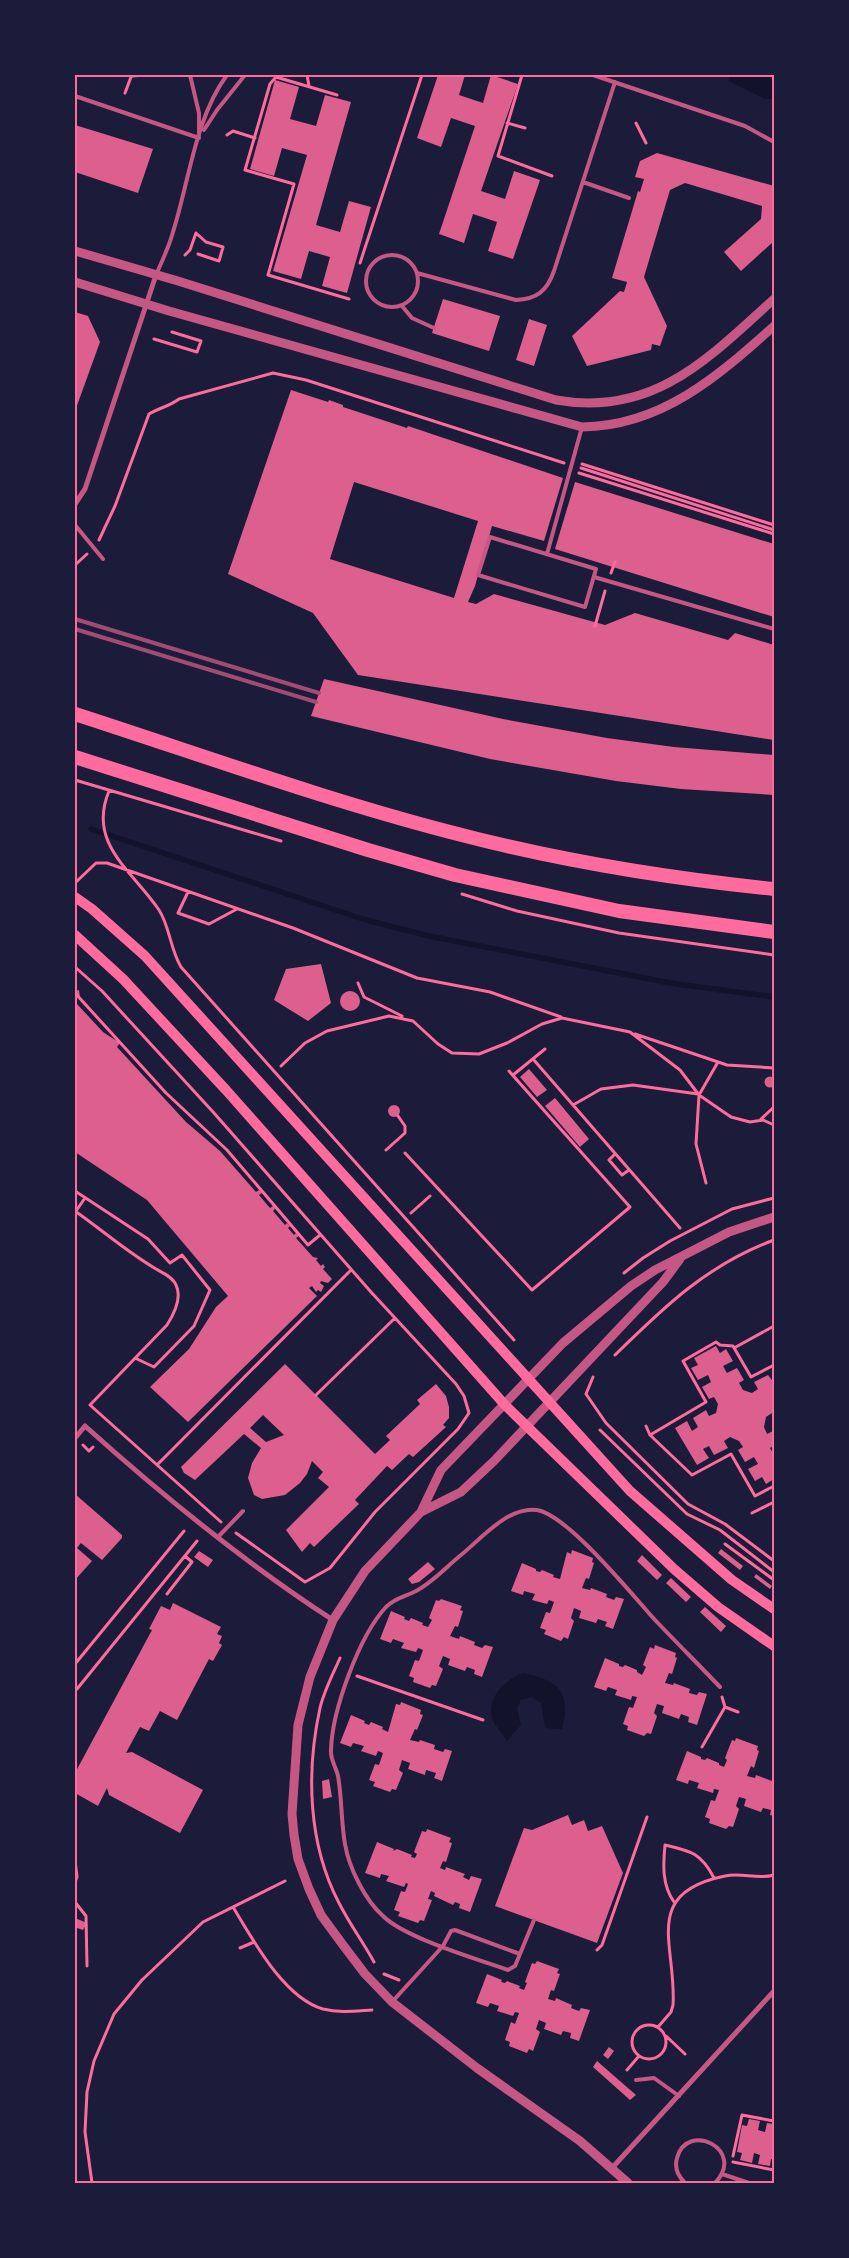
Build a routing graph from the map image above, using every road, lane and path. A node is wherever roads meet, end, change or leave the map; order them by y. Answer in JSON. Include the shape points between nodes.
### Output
{"nodes":[{"id":1,"x":145,"y":75,"type":"edge"},
{"id":2,"x":190,"y":75,"type":"edge"},
{"id":3,"x":227,"y":75,"type":"edge"},
{"id":4,"x":245,"y":75,"type":"edge"},
{"id":5,"x":307,"y":75,"type":"edge"},
{"id":6,"x":422,"y":75,"type":"edge"},
{"id":7,"x":522,"y":75,"type":"edge"},
{"id":8,"x":594,"y":75,"type":"edge"},
{"id":9,"x":131,"y":76,"type":"edge"},
{"id":10,"x":615,"y":82,"type":"junction"},
{"id":11,"x":309,"y":86,"type":"junction"},
{"id":12,"x":125,"y":93,"type":"dead end"},
{"id":13,"x":337,"y":95,"type":"dead end"},
{"id":14,"x":75,"y":96,"type":"edge"},
{"id":15,"x":507,"y":123,"type":"junction"},
{"id":16,"x":636,"y":123,"type":"dead end"},
{"id":17,"x":525,"y":128,"type":"dead end"},
{"id":18,"x":226,"y":135,"type":"dead end"},
{"id":19,"x":199,"y":138,"type":"junction"},
{"id":20,"x":255,"y":138,"type":"junction"},
{"id":21,"x":774,"y":142,"type":"edge"},
{"id":22,"x":646,"y":143,"type":"dead end"},
{"id":23,"x":552,"y":176,"type":"dead end"},
{"id":24,"x":583,"y":182,"type":"junction"},
{"id":25,"x":629,"y":198,"type":"dead end"},
{"id":26,"x":75,"y":251,"type":"edge"},
{"id":27,"x":198,"y":254,"type":"dead end"},
{"id":28,"x":185,"y":255,"type":"dead end"},
{"id":29,"x":360,"y":263,"type":"dead end"},
{"id":30,"x":417,"y":273,"type":"junction"},
{"id":31,"x":156,"y":275,"type":"junction"},
{"id":32,"x":75,"y":282,"type":"edge"},
{"id":33,"x":774,"y":299,"type":"edge"},
{"id":34,"x":349,"y":300,"type":"dead end"},
{"id":35,"x":145,"y":304,"type":"junction"},
{"id":36,"x":402,"y":306,"type":"junction"},
{"id":37,"x":774,"y":326,"type":"edge"},
{"id":38,"x":434,"y":328,"type":"dead end"},
{"id":39,"x":172,"y":332,"type":"dead end"},
{"id":40,"x":154,"y":339,"type":"dead end"},
{"id":41,"x":582,"y":427,"type":"junction"},
{"id":42,"x":573,"y":464,"type":"junction"},
{"id":43,"x":571,"y":471,"type":"junction"},
{"id":44,"x":75,"y":504,"type":"edge"},
{"id":45,"x":75,"y":525,"type":"edge"},
{"id":46,"x":774,"y":525,"type":"edge"},
{"id":47,"x":774,"y":530,"type":"edge"},
{"id":48,"x":774,"y":534,"type":"edge"},
{"id":49,"x":94,"y":547,"type":"junction"},
{"id":50,"x":547,"y":554,"type":"junction"},
{"id":51,"x":103,"y":559,"type":"dead end"},
{"id":52,"x":614,"y":562,"type":"dead end"},
{"id":53,"x":75,"y":565,"type":"edge"},
{"id":54,"x":594,"y":577,"type":"junction"},
{"id":55,"x":609,"y":580,"type":"dead end"},
{"id":56,"x":606,"y":589,"type":"dead end"},
{"id":57,"x":594,"y":626,"type":"dead end"},
{"id":58,"x":774,"y":629,"type":"edge"},
{"id":59,"x":75,"y":714,"type":"edge"},
{"id":60,"x":75,"y":757,"type":"edge"},
{"id":61,"x":109,"y":791,"type":"dead end"},
{"id":62,"x":76,"y":882,"type":"edge"},
{"id":63,"x":774,"y":889,"type":"edge"},
{"id":64,"x":188,"y":892,"type":"junction"},
{"id":65,"x":75,"y":897,"type":"edge"},
{"id":66,"x":237,"y":909,"type":"junction"},
{"id":67,"x":774,"y":932,"type":"edge"},
{"id":68,"x":75,"y":934,"type":"edge"},
{"id":69,"x":75,"y":967,"type":"edge"},
{"id":70,"x":358,"y":983,"type":"dead end"},
{"id":71,"x":75,"y":993,"type":"edge"},
{"id":72,"x":562,"y":1018,"type":"junction"},
{"id":73,"x":410,"y":1020,"type":"junction"},
{"id":74,"x":630,"y":1032,"type":"junction"},
{"id":75,"x":546,"y":1049,"type":"dead end"},
{"id":76,"x":533,"y":1059,"type":"junction"},
{"id":77,"x":718,"y":1062,"type":"junction"},
{"id":78,"x":281,"y":1066,"type":"dead end"},
{"id":79,"x":774,"y":1068,"type":"edge"},
{"id":80,"x":509,"y":1071,"type":"dead end"},
{"id":81,"x":513,"y":1075,"type":"junction"},
{"id":82,"x":699,"y":1094,"type":"junction"},
{"id":83,"x":573,"y":1105,"type":"junction"},
{"id":84,"x":774,"y":1107,"type":"edge"},
{"id":85,"x":398,"y":1116,"type":"dead end"},
{"id":86,"x":761,"y":1120,"type":"junction"},
{"id":87,"x":774,"y":1125,"type":"edge"},
{"id":88,"x":386,"y":1150,"type":"dead end"},
{"id":89,"x":405,"y":1152,"type":"dead end"},
{"id":90,"x":615,"y":1154,"type":"junction"},
{"id":91,"x":628,"y":1170,"type":"junction"},
{"id":92,"x":706,"y":1183,"type":"dead end"},
{"id":93,"x":75,"y":1191,"type":"edge"},
{"id":94,"x":430,"y":1196,"type":"dead end"},
{"id":95,"x":85,"y":1198,"type":"junction"},
{"id":96,"x":76,"y":1211,"type":"edge"},
{"id":97,"x":411,"y":1213,"type":"dead end"},
{"id":98,"x":774,"y":1217,"type":"edge"},
{"id":99,"x":680,"y":1228,"type":"dead end"},
{"id":100,"x":320,"y":1235,"type":"junction"},
{"id":101,"x":774,"y":1240,"type":"edge"},
{"id":102,"x":681,"y":1258,"type":"junction"},
{"id":103,"x":351,"y":1270,"type":"junction"},
{"id":104,"x":395,"y":1318,"type":"junction"},
{"id":105,"x":774,"y":1326,"type":"edge"},
{"id":106,"x":721,"y":1340,"type":"dead end"},
{"id":107,"x":515,"y":1341,"type":"dead end"},
{"id":108,"x":716,"y":1342,"type":"junction"},
{"id":109,"x":734,"y":1348,"type":"junction"},
{"id":110,"x":614,"y":1356,"type":"dead end"},
{"id":111,"x":135,"y":1358,"type":"junction"},
{"id":112,"x":774,"y":1365,"type":"edge"},
{"id":113,"x":596,"y":1374,"type":"dead end"},
{"id":114,"x":528,"y":1378,"type":"junction"},
{"id":115,"x":316,"y":1395,"type":"dead end"},
{"id":116,"x":549,"y":1401,"type":"junction"},
{"id":117,"x":505,"y":1405,"type":"junction"},
{"id":118,"x":526,"y":1426,"type":"junction"},
{"id":119,"x":646,"y":1426,"type":"dead end"},
{"id":120,"x":600,"y":1430,"type":"dead end"},
{"id":121,"x":650,"y":1435,"type":"junction"},
{"id":122,"x":75,"y":1438,"type":"edge"},
{"id":123,"x":157,"y":1465,"type":"junction"},
{"id":124,"x":774,"y":1486,"type":"edge"},
{"id":125,"x":774,"y":1502,"type":"edge"},
{"id":126,"x":243,"y":1511,"type":"dead end"},
{"id":127,"x":421,"y":1512,"type":"junction"},
{"id":128,"x":752,"y":1514,"type":"dead end"},
{"id":129,"x":227,"y":1527,"type":"junction"},
{"id":130,"x":184,"y":1531,"type":"dead end"},
{"id":131,"x":218,"y":1537,"type":"junction"},
{"id":132,"x":197,"y":1541,"type":"dead end"},
{"id":133,"x":725,"y":1544,"type":"dead end"},
{"id":134,"x":184,"y":1556,"type":"junction"},
{"id":135,"x":774,"y":1561,"type":"edge"},
{"id":136,"x":774,"y":1572,"type":"edge"},
{"id":137,"x":774,"y":1580,"type":"edge"},
{"id":138,"x":167,"y":1594,"type":"dead end"},
{"id":139,"x":774,"y":1609,"type":"edge"},
{"id":140,"x":333,"y":1620,"type":"junction"},
{"id":141,"x":774,"y":1646,"type":"edge"},
{"id":142,"x":75,"y":1664,"type":"edge"},
{"id":143,"x":335,"y":1669,"type":"dead end"},
{"id":144,"x":350,"y":1674,"type":"junction"},
{"id":145,"x":720,"y":1687,"type":"joint"},
{"id":146,"x":77,"y":1689,"type":"dead end"},
{"id":147,"x":725,"y":1707,"type":"junction"},
{"id":148,"x":738,"y":1712,"type":"dead end"},
{"id":149,"x":483,"y":1720,"type":"dead end"},
{"id":150,"x":702,"y":1747,"type":"dead end"},
{"id":151,"x":647,"y":1817,"type":"dead end"},
{"id":152,"x":75,"y":1860,"type":"edge"},
{"id":153,"x":774,"y":1875,"type":"edge"},
{"id":154,"x":714,"y":1878,"type":"junction"},
{"id":155,"x":285,"y":1881,"type":"dead end"},
{"id":156,"x":75,"y":1882,"type":"edge"},
{"id":157,"x":75,"y":1902,"type":"edge"},
{"id":158,"x":674,"y":1902,"type":"junction"},
{"id":159,"x":233,"y":1907,"type":"junction"},
{"id":160,"x":534,"y":1920,"type":"dead end"},
{"id":161,"x":254,"y":1942,"type":"junction"},
{"id":162,"x":443,"y":1946,"type":"junction"},
{"id":163,"x":240,"y":1948,"type":"dead end"},
{"id":164,"x":597,"y":1950,"type":"dead end"},
{"id":165,"x":520,"y":1954,"type":"junction"},
{"id":166,"x":87,"y":1966,"type":"dead end"},
{"id":167,"x":774,"y":1991,"type":"edge"},
{"id":168,"x":392,"y":2002,"type":"junction"},
{"id":169,"x":372,"y":2010,"type":"dead end"},
{"id":170,"x":658,"y":2027,"type":"junction"},
{"id":171,"x":665,"y":2036,"type":"junction"},
{"id":172,"x":685,"y":2054,"type":"dead end"},
{"id":173,"x":639,"y":2056,"type":"junction"},
{"id":174,"x":627,"y":2070,"type":"dead end"},
{"id":175,"x":636,"y":2080,"type":"dead end"},
{"id":176,"x":679,"y":2096,"type":"junction"},
{"id":177,"x":774,"y":2121,"type":"edge"},
{"id":178,"x":612,"y":2168,"type":"junction"},
{"id":179,"x":774,"y":2170,"type":"edge"},
{"id":180,"x":722,"y":2174,"type":"junction"},
{"id":181,"x":92,"y":2183,"type":"edge"},
{"id":182,"x":628,"y":2183,"type":"edge"},
{"id":183,"x":685,"y":2183,"type":"edge"},
{"id":184,"x":715,"y":2183,"type":"edge"},
{"id":185,"x":749,"y":2183,"type":"edge"}],
"edges":[{"from":1,"to":9,"type":"path"},
{"from":2,"to":19,"type":"lane","via":[[199,113]]},
{"from":3,"to":19,"type":"lane","via":[[215,94]]},
{"from":4,"to":19,"type":"lane"},
{"from":5,"to":11,"type":"path"},
{"from":6,"to":29,"type":"path"},
{"from":7,"to":15,"type":"path"},
{"from":8,"to":10,"type":"lane"},
{"from":9,"to":12,"type":"path"},
{"from":10,"to":21,"type":"lane","via":[[745,126]]},
{"from":10,"to":24,"type":"lane"},
{"from":11,"to":13,"type":"path"},
{"from":11,"to":20,"type":"path","via":[[276,77],[270,84]]},
{"from":14,"to":19,"type":"lane"},
{"from":15,"to":17,"type":"path"},
{"from":15,"to":23,"type":"path","via":[[498,156]]},
{"from":16,"to":22,"type":"path"},
{"from":18,"to":20,"type":"path","via":[[233,131]]},
{"from":19,"to":31,"type":"lane","via":[[173,233]]},
{"from":20,"to":34,"type":"path","via":[[246,170],[294,184],[268,275]]},
{"from":24,"to":25,"type":"lane"},
{"from":24,"to":30,"type":"lane","via":[[554,271],[542,293],[516,300]]},
{"from":26,"to":31,"type":"street"},
{"from":27,"to":28,"type":"path","via":[[219,261],[223,247],[206,242],[196,233]]},
{"from":30,"to":36,"type":"lane","via":[[414,296]]},
{"from":30,"to":36,"type":"lane","via":[[407,260],[391,255],[375,261],[366,275],[367,291],[378,304],[394,308]]},
{"from":31,"to":33,"type":"street","via":[[556,400],[582,405],[622,401],[643,395],[682,376],[702,363]]},
{"from":31,"to":35,"type":"street"},
{"from":32,"to":35,"type":"street"},
{"from":35,"to":41,"type":"street"},
{"from":35,"to":44,"type":"street","via":[[84,489]]},
{"from":36,"to":38,"type":"lane","via":[[412,318]]},
{"from":37,"to":41,"type":"street","via":[[704,386],[668,407],[617,425]]},
{"from":39,"to":40,"type":"path","via":[[201,341],[197,352]]},
{"from":41,"to":42,"type":"lane"},
{"from":42,"to":43,"type":"lane"},
{"from":42,"to":46,"type":"path"},
{"from":42,"to":47,"type":"path"},
{"from":42,"to":49,"type":"path","via":[[306,380],[273,373],[179,399],[149,414],[103,535]]},
{"from":43,"to":48,"type":"path"},
{"from":43,"to":50,"type":"lane"},
{"from":45,"to":49,"type":"lane"},
{"from":49,"to":51,"type":"lane"},
{"from":49,"to":53,"type":"path"},
{"from":50,"to":54,"type":"lane","via":[[596,569]]},
{"from":50,"to":54,"type":"lane","via":[[490,537],[478,575],[585,607]]},
{"from":52,"to":55,"type":"path"},
{"from":54,"to":58,"type":"lane"},
{"from":56,"to":57,"type":"path"},
{"from":59,"to":63,"type":"highway","via":[[383,814],[451,832],[672,877]]},
{"from":60,"to":67,"type":"highway","via":[[455,875],[619,911]]},
{"from":61,"to":107,"type":"path","via":[[102,814],[106,840],[159,910],[181,967]]},
{"from":62,"to":64,"type":"path","via":[[96,863],[107,863]]},
{"from":64,"to":66,"type":"path"},
{"from":64,"to":66,"type":"path","via":[[178,913],[209,924]]},
{"from":65,"to":114,"type":"main road","via":[[146,956]]},
{"from":66,"to":72,"type":"path","via":[[416,978],[490,992]]},
{"from":68,"to":117,"type":"main road","via":[[123,979],[219,1083]]},
{"from":69,"to":100,"type":"path","via":[[102,991],[214,1113]]},
{"from":70,"to":73,"type":"path","via":[[364,997]]},
{"from":71,"to":100,"type":"path","via":[[166,1094],[227,1150],[308,1245]]},
{"from":72,"to":73,"type":"path","via":[[478,1054],[452,1053]]},
{"from":72,"to":74,"type":"path"},
{"from":73,"to":78,"type":"path","via":[[389,1016],[327,1032],[305,1043]]},
{"from":74,"to":77,"type":"path"},
{"from":74,"to":82,"type":"path","via":[[680,1070]]},
{"from":75,"to":76,"type":"path"},
{"from":76,"to":81,"type":"path"},
{"from":76,"to":83,"type":"path"},
{"from":77,"to":79,"type":"path"},
{"from":77,"to":82,"type":"path"},
{"from":80,"to":81,"type":"path"},
{"from":81,"to":89,"type":"path","via":[[630,1207],[532,1290]]},
{"from":82,"to":83,"type":"path","via":[[633,1085],[601,1090]]},
{"from":82,"to":86,"type":"path","via":[[731,1117],[750,1122]]},
{"from":82,"to":92,"type":"path","via":[[696,1144]]},
{"from":83,"to":90,"type":"path"},
{"from":84,"to":86,"type":"path"},
{"from":85,"to":88,"type":"path","via":[[405,1132]]},
{"from":86,"to":87,"type":"path"},
{"from":90,"to":91,"type":"path"},
{"from":90,"to":91,"type":"path","via":[[609,1160],[622,1175]]},
{"from":91,"to":99,"type":"path"},
{"from":93,"to":95,"type":"path"},
{"from":94,"to":97,"type":"path"},
{"from":95,"to":96,"type":"path"},
{"from":95,"to":111,"type":"path","via":[[148,1239],[170,1263],[182,1255],[210,1290],[194,1326],[154,1367]]},
{"from":96,"to":111,"type":"path","via":[[136,1258],[171,1278],[176,1285],[178,1299],[171,1320]]},
{"from":98,"to":102,"type":"street","via":[[729,1232]]},
{"from":100,"to":103,"type":"path"},
{"from":101,"to":110,"type":"path","via":[[716,1267],[687,1287]]},
{"from":102,"to":114,"type":"street","via":[[655,1270],[604,1306]]},
{"from":102,"to":116,"type":"street","via":[[663,1282]]},
{"from":103,"to":104,"type":"path"},
{"from":103,"to":123,"type":"path"},
{"from":104,"to":115,"type":"path"},
{"from":104,"to":129,"type":"path","via":[[464,1396],[470,1413],[458,1429],[375,1512],[330,1568],[305,1582]]},
{"from":105,"to":109,"type":"path"},
{"from":106,"to":108,"type":"path"},
{"from":108,"to":109,"type":"path"},
{"from":108,"to":121,"type":"path","via":[[682,1361],[706,1402]]},
{"from":109,"to":112,"type":"path","via":[[751,1377]]},
{"from":111,"to":123,"type":"path","via":[[90,1405]]},
{"from":113,"to":135,"type":"path","via":[[586,1394],[606,1423],[688,1504],[725,1524]]},
{"from":114,"to":116,"type":"main road"},
{"from":114,"to":117,"type":"street"},
{"from":116,"to":118,"type":"street"},
{"from":116,"to":139,"type":"main road","via":[[630,1491],[732,1580]]},
{"from":117,"to":118,"type":"main road"},
{"from":117,"to":127,"type":"street","via":[[441,1470]]},
{"from":118,"to":127,"type":"street","via":[[461,1492]]},
{"from":118,"to":141,"type":"main road","via":[[674,1569],[718,1607]]},
{"from":119,"to":121,"type":"path"},
{"from":120,"to":136,"type":"path","via":[[687,1514],[720,1530]]},
{"from":121,"to":124,"type":"path","via":[[692,1475],[731,1454],[756,1496]]},
{"from":122,"to":131,"type":"street","via":[[85,1426]]},
{"from":123,"to":129,"type":"path"},
{"from":125,"to":128,"type":"path"},
{"from":126,"to":129,"type":"lane"},
{"from":127,"to":140,"type":"street","via":[[365,1572]]},
{"from":129,"to":131,"type":"lane"},
{"from":130,"to":142,"type":"path"},
{"from":131,"to":140,"type":"street"},
{"from":132,"to":134,"type":"path"},
{"from":133,"to":137,"type":"path"},
{"from":134,"to":138,"type":"path","via":[[192,1562]]},
{"from":134,"to":146,"type":"path"},
{"from":140,"to":168,"type":"street","via":[[310,1677],[298,1726],[292,1814],[294,1835],[298,1859],[321,1915],[365,1974]]},
{"from":143,"to":144,"type":"path"},
{"from":144,"to":145,"type":"lane","via":[[375,1623],[394,1600],[415,1592],[514,1513],[536,1510],[562,1524],[600,1559]]},
{"from":144,"to":149,"type":"path"},
{"from":144,"to":162,"type":"lane","via":[[338,1708],[330,1752],[338,1777],[345,1846],[368,1898],[383,1916],[398,1927]]},
{"from":145,"to":147,"type":"path"},
{"from":147,"to":148,"type":"path"},
{"from":147,"to":150,"type":"path"},
{"from":151,"to":164,"type":"path","via":[[602,1944]]},
{"from":152,"to":156,"type":"path"},
{"from":153,"to":154,"type":"path","via":[[742,1874]]},
{"from":154,"to":158,"type":"path","via":[[695,1885]]},
{"from":154,"to":158,"type":"path","via":[[700,1857],[689,1850],[665,1845],[665,1879]]},
{"from":155,"to":159,"type":"path"},
{"from":157,"to":166,"type":"path","via":[[86,1916]]},
{"from":158,"to":170,"type":"path","via":[[667,1932],[673,2005]]},
{"from":159,"to":161,"type":"path"},
{"from":159,"to":181,"type":"path","via":[[203,1922],[142,1980],[114,2014],[94,2061],[87,2092],[85,2132]]},
{"from":160,"to":165,"type":"lane"},
{"from":161,"to":163,"type":"path"},
{"from":161,"to":169,"type":"path","via":[[298,1996],[328,2010]]},
{"from":162,"to":165,"type":"lane","via":[[508,1970],[515,1966]]},
{"from":162,"to":165,"type":"lane","via":[[451,1931],[455,1930]]},
{"from":162,"to":168,"type":"lane"},
{"from":167,"to":176,"type":"street"},
{"from":168,"to":178,"type":"street"},
{"from":170,"to":171,"type":"path"},
{"from":170,"to":173,"type":"path","via":[[644,2024],[634,2031],[632,2048]]},
{"from":171,"to":172,"type":"path"},
{"from":171,"to":173,"type":"path","via":[[666,2045],[660,2055],[650,2059]]},
{"from":173,"to":174,"type":"path"},
{"from":175,"to":176,"type":"lane","via":[[654,2078]]},
{"from":176,"to":178,"type":"street"},
{"from":177,"to":179,"type":"path","via":[[742,2115],[732,2162]]},
{"from":178,"to":182,"type":"street"},
{"from":180,"to":183,"type":"lane","via":[[724,2164],[719,2149],[705,2140],[696,2140],[682,2148],[678,2156],[677,2171]]},
{"from":180,"to":184,"type":"lane"},
{"from":180,"to":185,"type":"lane"}]}
